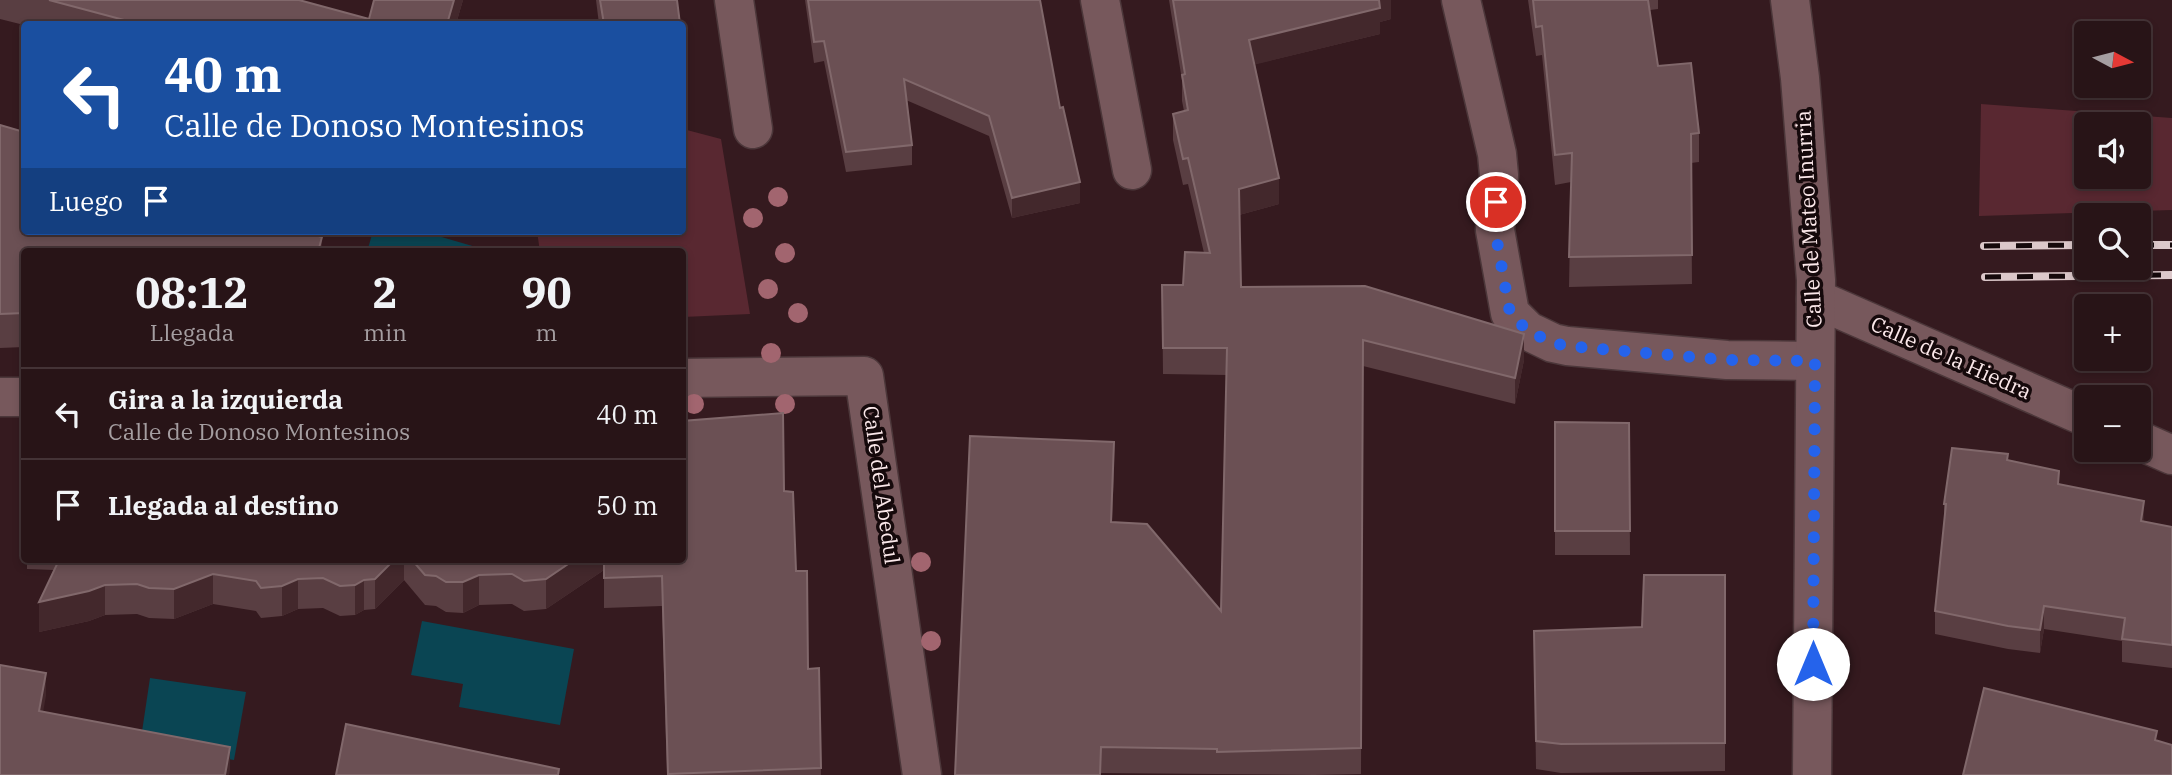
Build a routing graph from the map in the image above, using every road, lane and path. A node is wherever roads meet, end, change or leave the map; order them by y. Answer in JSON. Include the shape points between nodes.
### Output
{"nodes":[{"id":1,"x":734,"y":0,"type":"edge"},
{"id":2,"x":1100,"y":0,"type":"edge"},
{"id":3,"x":1461,"y":0,"type":"edge"},
{"id":4,"x":1790,"y":0,"type":"edge"},
{"id":5,"x":753,"y":129,"type":"dead end"},
{"id":6,"x":1132,"y":170,"type":"dead end"},
{"id":7,"x":1816,"y":299,"type":"junction"},
{"id":8,"x":1815,"y":361,"type":"junction"},
{"id":9,"x":686,"y":378,"type":"edge"},
{"id":10,"x":0,"y":397,"type":"edge"},
{"id":11,"x":21,"y":397,"type":"edge"},
{"id":12,"x":2074,"y":412,"type":"edge"},
{"id":13,"x":2151,"y":446,"type":"edge"},
{"id":14,"x":2172,"y":455,"type":"edge"},
{"id":15,"x":922,"y":775,"type":"edge"},
{"id":16,"x":1812,"y":775,"type":"edge"}],
"edges":[{"from":1,"to":5,"type":"street"},
{"from":2,"to":6,"type":"street"},
{"from":3,"to":8,"type":"street","via":[[1497,154],[1495,230],[1510,313],[1518,323],[1541,338],[1567,346],[1727,360]]},
{"from":4,"to":7,"type":"street","name":"Calle de Mateo Inurria"},
{"from":7,"to":8,"type":"street","name":"Calle de Mateo Inurria"},
{"from":7,"to":12,"type":"street","name":"Calle de la Hiedra"},
{"from":8,"to":16,"type":"street","name":"Calle de Mateo Inurria"},
{"from":9,"to":15,"type":"street","name":"Calle del Abedul","via":[[864,376]]},
{"from":10,"to":11,"type":"street"},
{"from":13,"to":14,"type":"street"}]}
